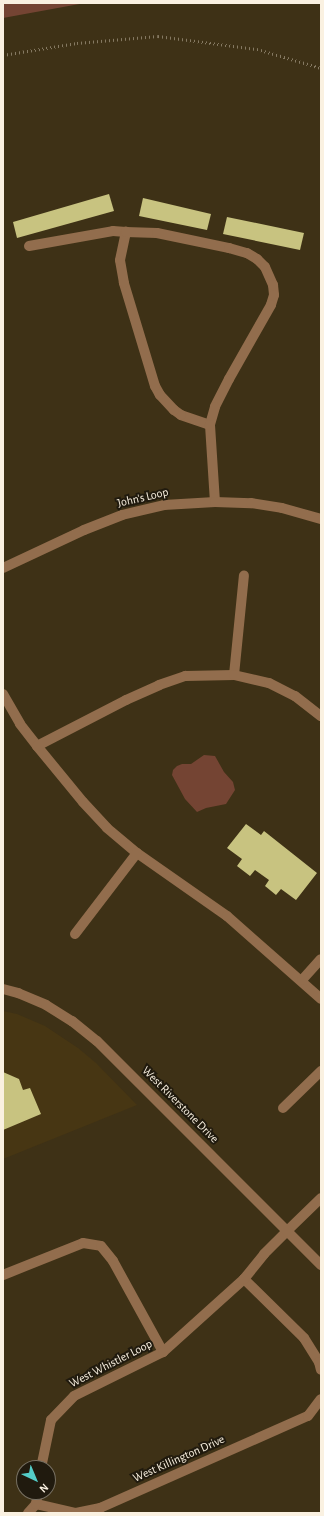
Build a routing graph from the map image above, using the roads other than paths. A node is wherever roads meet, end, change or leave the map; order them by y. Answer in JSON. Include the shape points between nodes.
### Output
{"nodes":[{"id":1,"x":126,"y":232,"type":"junction"},
{"id":2,"x":29,"y":246,"type":"dead end"},
{"id":3,"x":210,"y":425,"type":"junction"},
{"id":4,"x":215,"y":502,"type":"junction"},
{"id":5,"x":321,"y":519,"type":"edge"},
{"id":6,"x":3,"y":568,"type":"edge"},
{"id":7,"x":244,"y":575,"type":"dead end"},
{"id":8,"x":234,"y":675,"type":"junction"},
{"id":9,"x":3,"y":694,"type":"edge"},
{"id":10,"x":321,"y":716,"type":"edge"},
{"id":11,"x":37,"y":746,"type":"junction"},
{"id":12,"x":137,"y":853,"type":"junction"},
{"id":13,"x":75,"y":934,"type":"dead end"},
{"id":14,"x":321,"y":959,"type":"edge"},
{"id":15,"x":302,"y":980,"type":"junction"},
{"id":16,"x":3,"y":989,"type":"edge"},
{"id":17,"x":321,"y":999,"type":"edge"},
{"id":18,"x":321,"y":1071,"type":"edge"},
{"id":19,"x":283,"y":1108,"type":"dead end"},
{"id":20,"x":321,"y":1198,"type":"edge"},
{"id":21,"x":287,"y":1231,"type":"junction"},
{"id":22,"x":321,"y":1265,"type":"edge"},
{"id":23,"x":3,"y":1274,"type":"edge"},
{"id":24,"x":244,"y":1279,"type":"junction"},
{"id":25,"x":163,"y":1352,"type":"junction"},
{"id":26,"x":321,"y":1370,"type":"edge"},
{"id":27,"x":321,"y":1399,"type":"edge"},
{"id":28,"x":43,"y":1460,"type":"edge"},
{"id":29,"x":37,"y":1500,"type":"edge"},
{"id":30,"x":36,"y":1504,"type":"junction"},
{"id":31,"x":28,"y":1513,"type":"edge"}],
"edges":[{"from":1,"to":2,"type":"street","via":[[113,231]]},
{"from":1,"to":3,"type":"street","via":[[120,260],[124,283],[156,386],[160,395],[174,410]]},
{"from":1,"to":3,"type":"street","via":[[157,233],[229,248],[257,259],[270,276],[274,295],[271,306],[229,379],[215,407]]},
{"from":3,"to":4,"type":"street"},
{"from":4,"to":5,"type":"street","name":"John's Loop","via":[[251,503],[282,508]]},
{"from":4,"to":6,"type":"street","name":"John's Loop","via":[[164,505],[122,515]]},
{"from":7,"to":8,"type":"street"},
{"from":8,"to":10,"type":"street","via":[[269,683],[296,696]]},
{"from":8,"to":11,"type":"street","via":[[185,676],[160,685]]},
{"from":9,"to":11,"type":"street","via":[[20,724]]},
{"from":11,"to":12,"type":"street","via":[[107,828]]},
{"from":12,"to":13,"type":"street"},
{"from":12,"to":15,"type":"street","via":[[227,916]]},
{"from":14,"to":15,"type":"street"},
{"from":15,"to":17,"type":"street"},
{"from":16,"to":21,"type":"street","name":"West Riverstone Drive","via":[[46,1005],[97,1041]]},
{"from":18,"to":19,"type":"street"},
{"from":20,"to":21,"type":"street"},
{"from":21,"to":22,"type":"street","name":"West Riverstone Drive"},
{"from":21,"to":24,"type":"street","name":"West Whistler Loop"},
{"from":23,"to":25,"type":"street","via":[[83,1243],[101,1246],[113,1260]]},
{"from":24,"to":25,"type":"street","name":"West Whistler Loop"},
{"from":24,"to":26,"type":"street","via":[[304,1338]]},
{"from":25,"to":28,"type":"street","name":"West Whistler Loop","via":[[74,1396],[51,1420]]},
{"from":27,"to":30,"type":"street","name":"West Killington Drive","via":[[308,1416],[100,1508],[76,1512]]},
{"from":29,"to":30,"type":"street"},
{"from":30,"to":31,"type":"street"}]}
